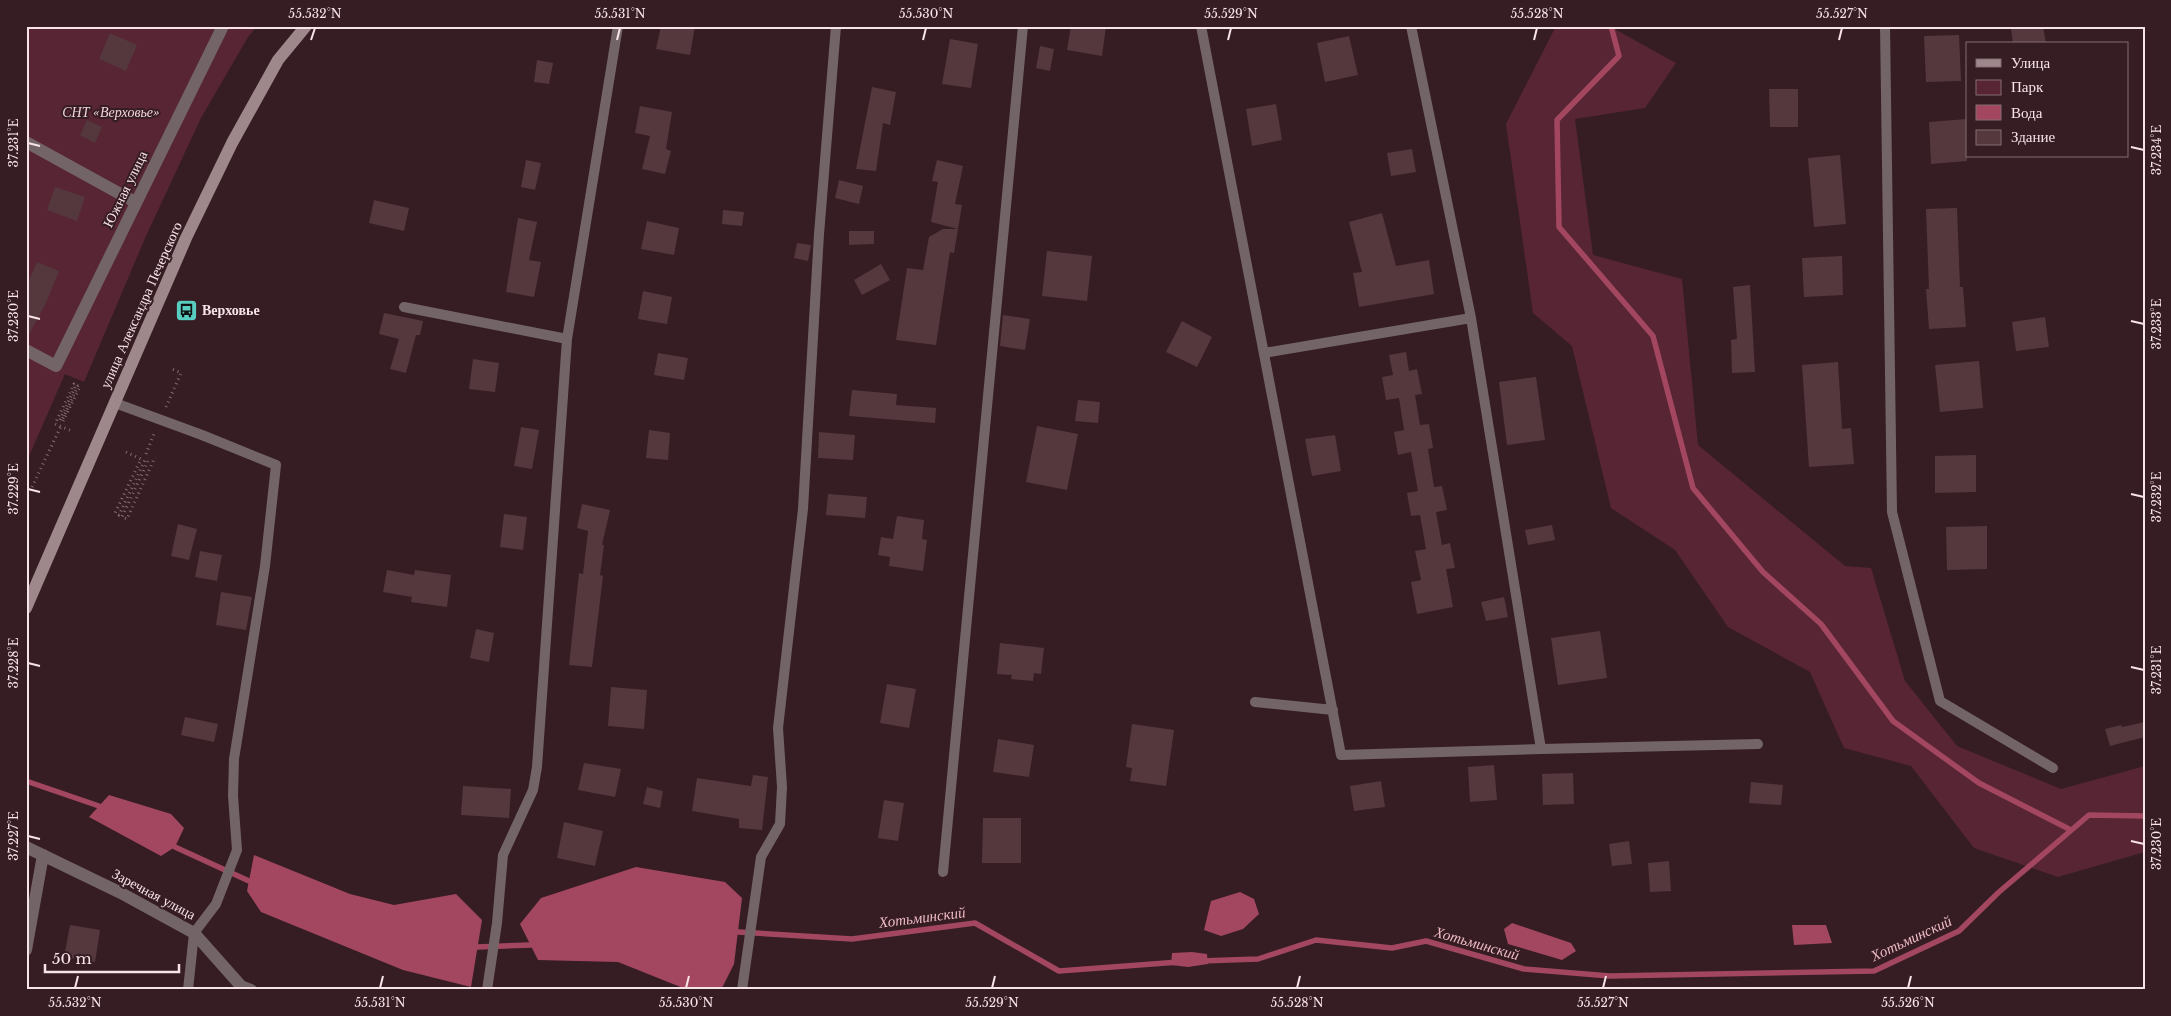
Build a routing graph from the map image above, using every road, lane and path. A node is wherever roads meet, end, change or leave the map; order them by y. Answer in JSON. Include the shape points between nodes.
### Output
{"nodes":[{"id":1,"x":223,"y":26,"type":"edge"},
{"id":2,"x":306,"y":26,"type":"edge"},
{"id":3,"x":618,"y":26,"type":"edge"},
{"id":4,"x":836,"y":26,"type":"edge"},
{"id":5,"x":1023,"y":26,"type":"edge"},
{"id":6,"x":1202,"y":26,"type":"edge"},
{"id":7,"x":1411,"y":26,"type":"edge"},
{"id":8,"x":1885,"y":26,"type":"edge"},
{"id":9,"x":26,"y":142,"type":"edge"},
{"id":10,"x":135,"y":202,"type":"junction"},
{"id":11,"x":404,"y":307,"type":"dead end"},
{"id":12,"x":1471,"y":318,"type":"junction"},
{"id":13,"x":568,"y":339,"type":"junction"},
{"id":14,"x":26,"y":350,"type":"edge"},
{"id":15,"x":1264,"y":353,"type":"junction"},
{"id":16,"x":172,"y":369,"type":"dead end"},
{"id":17,"x":181,"y":373,"type":"dead end"},
{"id":18,"x":115,"y":403,"type":"junction"},
{"id":19,"x":63,"y":421,"type":"dead end"},
{"id":20,"x":61,"y":426,"type":"junction"},
{"id":21,"x":72,"y":431,"type":"dead end"},
{"id":22,"x":126,"y":452,"type":"dead end"},
{"id":23,"x":155,"y":457,"type":"dead end"},
{"id":24,"x":32,"y":487,"type":"dead end"},
{"id":25,"x":28,"y":601,"type":"edge"},
{"id":26,"x":1255,"y":702,"type":"dead end"},
{"id":27,"x":1333,"y":710,"type":"junction"},
{"id":28,"x":1758,"y":744,"type":"dead end"},
{"id":29,"x":1541,"y":749,"type":"junction"},
{"id":30,"x":2053,"y":768,"type":"dead end"},
{"id":31,"x":26,"y":847,"type":"edge"},
{"id":32,"x":43,"y":854,"type":"junction"},
{"id":33,"x":943,"y":872,"type":"dead end"},
{"id":34,"x":194,"y":933,"type":"junction"},
{"id":35,"x":26,"y":950,"type":"edge"},
{"id":36,"x":188,"y":990,"type":"edge"},
{"id":37,"x":251,"y":990,"type":"edge"},
{"id":38,"x":487,"y":990,"type":"edge"},
{"id":39,"x":742,"y":990,"type":"edge"}],
"edges":[{"from":1,"to":10,"type":"street","name":"Южная улица"},
{"from":2,"to":18,"type":"main road","name":"улица Александра Печерского","via":[[278,60],[232,143],[186,238]]},
{"from":3,"to":13,"type":"lane"},
{"from":4,"to":39,"type":"lane","via":[[802,509],[778,728],[782,787],[780,824],[761,857]]},
{"from":5,"to":33,"type":"lane"},
{"from":6,"to":15,"type":"lane"},
{"from":7,"to":12,"type":"lane"},
{"from":8,"to":30,"type":"lane","via":[[1892,512],[1940,701]]},
{"from":9,"to":10,"type":"street"},
{"from":10,"to":14,"type":"street","name":"Южная улица","via":[[56,366]]},
{"from":11,"to":13,"type":"lane"},
{"from":12,"to":15,"type":"lane"},
{"from":12,"to":29,"type":"lane"},
{"from":13,"to":38,"type":"lane","via":[[537,768],[533,790],[503,855]]},
{"from":15,"to":27,"type":"lane"},
{"from":16,"to":17,"type":"path"},
{"from":18,"to":25,"type":"main road","name":"улица Александра Печерского"},
{"from":18,"to":34,"type":"lane","via":[[276,466],[265,566],[234,759],[237,850],[216,904]]},
{"from":19,"to":20,"type":"path","via":[[80,386],[60,420],[74,384],[55,424]]},
{"from":20,"to":21,"type":"path"},
{"from":20,"to":24,"type":"path"},
{"from":22,"to":23,"type":"path","via":[[141,459],[115,513],[119,515],[145,460],[148,461],[122,517],[127,519]]},
{"from":26,"to":27,"type":"lane"},
{"from":27,"to":29,"type":"lane","via":[[1341,755]]},
{"from":28,"to":29,"type":"lane"},
{"from":31,"to":32,"type":"street","name":"Заречная улица"},
{"from":32,"to":34,"type":"street","name":"Заречная улица"},
{"from":32,"to":35,"type":"street"},
{"from":34,"to":36,"type":"lane"},
{"from":34,"to":37,"type":"street","name":"Заречная улица","via":[[241,986]]}]}
